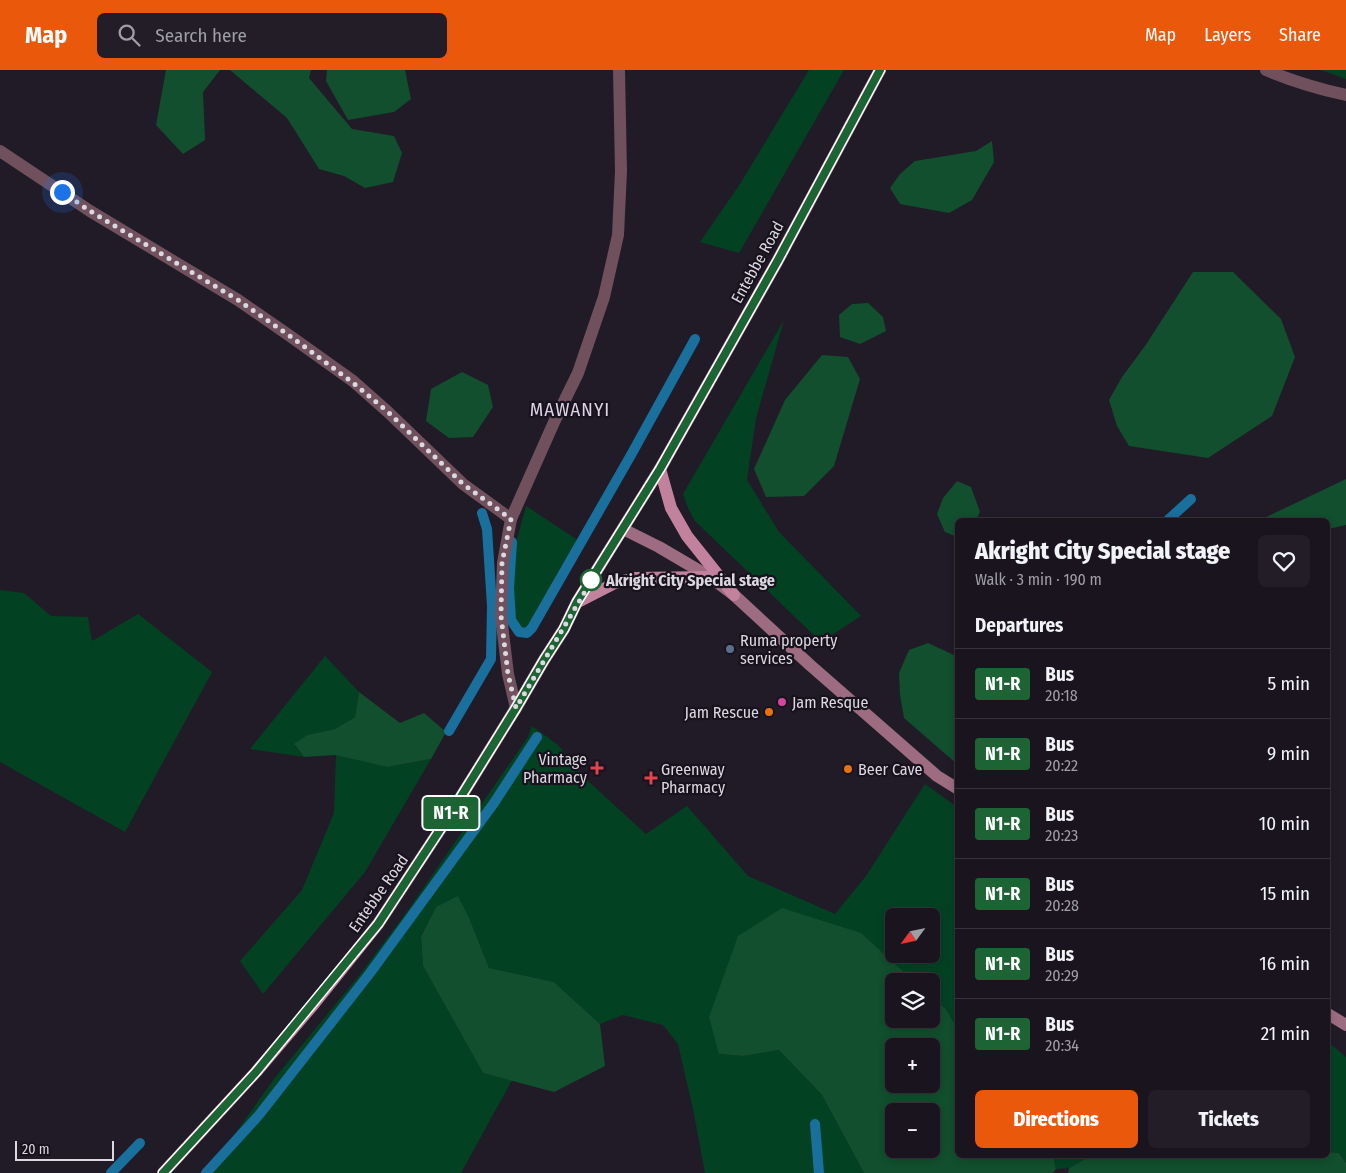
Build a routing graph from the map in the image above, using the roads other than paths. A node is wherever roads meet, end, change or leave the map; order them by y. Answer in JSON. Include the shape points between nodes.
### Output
{"nodes":[{"id":1,"x":619,"y":70,"type":"edge"},
{"id":2,"x":880,"y":70,"type":"edge"},
{"id":3,"x":1266,"y":70,"type":"edge"},
{"id":4,"x":1346,"y":95,"type":"edge"},
{"id":5,"x":0,"y":151,"type":"edge"},
{"id":6,"x":660,"y":469,"type":"junction"},
{"id":7,"x":511,"y":519,"type":"junction"},
{"id":8,"x":623,"y":529,"type":"junction"},
{"id":9,"x":710,"y":577,"type":"junction"},
{"id":10,"x":734,"y":595,"type":"junction"},
{"id":11,"x":577,"y":602,"type":"junction"},
{"id":12,"x":516,"y":708,"type":"junction"},
{"id":13,"x":955,"y":787,"type":"edge"},
{"id":14,"x":1330,"y":1015,"type":"edge"},
{"id":15,"x":1346,"y":1024,"type":"edge"},
{"id":16,"x":164,"y":1173,"type":"edge"}],
"edges":[{"from":1,"to":7,"type":"street","via":[[621,171],[618,235],[604,297],[578,373]]},
{"from":2,"to":6,"type":"main road","name":"Entebbe Road"},
{"from":3,"to":4,"type":"street"},
{"from":5,"to":7,"type":"street","via":[[290,336],[352,382],[463,484]]},
{"from":6,"to":8,"type":"main road","name":"Entebbe Road"},
{"from":6,"to":10,"type":"main road","via":[[671,508],[687,536]]},
{"from":7,"to":12,"type":"street","via":[[502,563],[501,616]]},
{"from":8,"to":9,"type":"street"},
{"from":8,"to":11,"type":"main road","name":"Entebbe Road"},
{"from":9,"to":10,"type":"street"},
{"from":9,"to":11,"type":"main road","via":[[635,578],[615,583]]},
{"from":10,"to":13,"type":"street","via":[[937,776]]},
{"from":11,"to":12,"type":"main road","name":"Entebbe Road"},
{"from":12,"to":16,"type":"main road","name":"Entebbe Road","via":[[378,924],[262,1064]]},
{"from":14,"to":15,"type":"street"}]}
